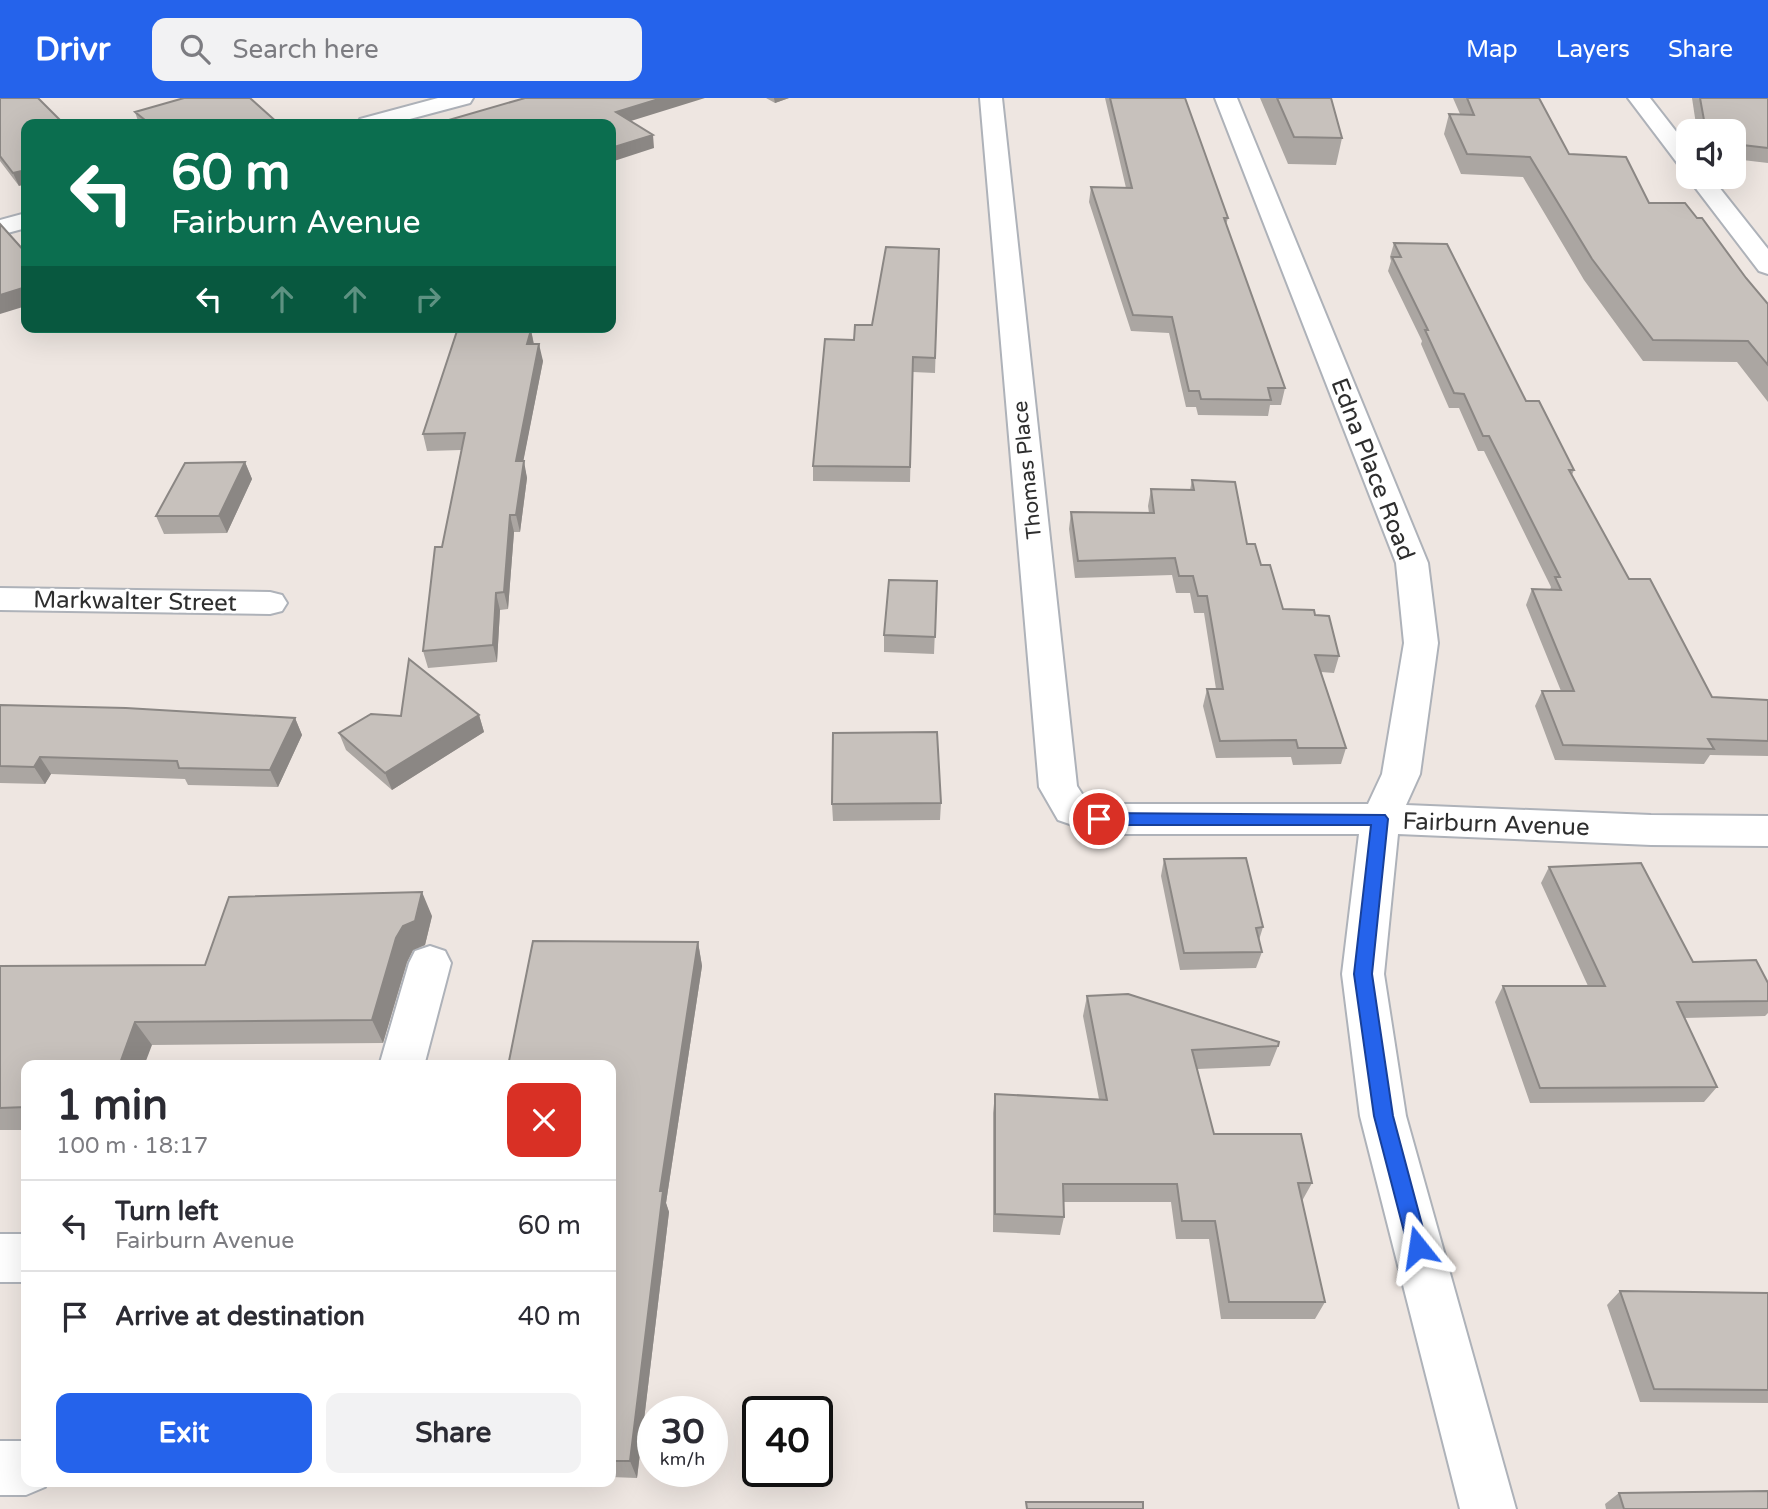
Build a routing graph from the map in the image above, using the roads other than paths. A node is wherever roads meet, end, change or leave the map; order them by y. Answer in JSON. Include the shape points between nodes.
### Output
{"nodes":[{"id":1,"x":462,"y":98,"type":"edge"},
{"id":2,"x":991,"y":98,"type":"edge"},
{"id":3,"x":1226,"y":98,"type":"edge"},
{"id":4,"x":1639,"y":98,"type":"edge"},
{"id":5,"x":386,"y":119,"type":"edge"},
{"id":6,"x":1676,"y":146,"type":"edge"},
{"id":7,"x":1708,"y":189,"type":"edge"},
{"id":8,"x":21,"y":222,"type":"edge"},
{"id":9,"x":0,"y":228,"type":"edge"},
{"id":10,"x":1768,"y":266,"type":"edge"},
{"id":11,"x":0,"y":598,"type":"edge"},
{"id":12,"x":270,"y":603,"type":"dead end"},
{"id":13,"x":1099,"y":819,"type":"joint"},
{"id":14,"x":1380,"y":819,"type":"junction"},
{"id":15,"x":1768,"y":831,"type":"edge"},
{"id":16,"x":430,"y":963,"type":"dead end"},
{"id":17,"x":403,"y":1060,"type":"edge"},
{"id":18,"x":0,"y":1258,"type":"edge"},
{"id":19,"x":21,"y":1258,"type":"edge"},
{"id":20,"x":0,"y":1468,"type":"edge"},
{"id":21,"x":21,"y":1468,"type":"edge"},
{"id":22,"x":1488,"y":1509,"type":"edge"}],
"edges":[{"from":1,"to":5,"type":"street"},
{"from":2,"to":13,"type":"street","name":"Thomas Place","via":[[1058,787],[1072,810]]},
{"from":3,"to":14,"type":"street","name":"Edna Place Road","via":[[1412,563],[1421,643],[1401,774]]},
{"from":4,"to":6,"type":"street"},
{"from":7,"to":10,"type":"street"},
{"from":8,"to":9,"type":"street"},
{"from":11,"to":12,"type":"street","name":"Markwalter Street"},
{"from":13,"to":14,"type":"street","name":"Fairburn Avenue"},
{"from":14,"to":15,"type":"street","name":"Fairburn Avenue"},
{"from":14,"to":22,"type":"street","name":"Edna Place Road","via":[[1363,974],[1383,1116]]},
{"from":16,"to":17,"type":"street"},
{"from":18,"to":19,"type":"street"},
{"from":20,"to":21,"type":"street"}]}
